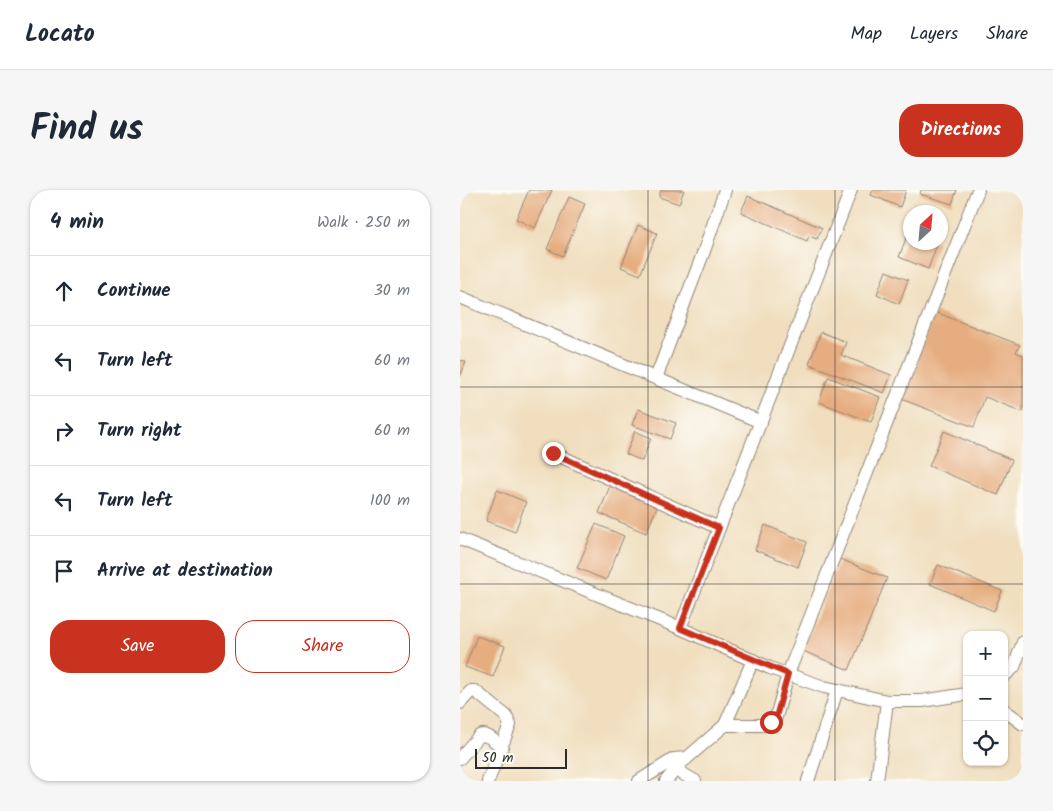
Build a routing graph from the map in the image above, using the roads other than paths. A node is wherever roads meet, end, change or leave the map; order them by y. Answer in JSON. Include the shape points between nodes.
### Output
{"nodes":[{"id":1,"x":724,"y":190,"type":"edge"},
{"id":2,"x":851,"y":190,"type":"edge"},
{"id":3,"x":978,"y":190,"type":"edge"},
{"id":4,"x":460,"y":297,"type":"edge"},
{"id":5,"x":656,"y":378,"type":"junction"},
{"id":6,"x":761,"y":422,"type":"junction"},
{"id":7,"x":553,"y":453,"type":"dead end"},
{"id":8,"x":719,"y":528,"type":"junction"},
{"id":9,"x":460,"y":539,"type":"edge"},
{"id":10,"x":680,"y":628,"type":"junction"},
{"id":11,"x":1023,"y":642,"type":"edge"},
{"id":12,"x":753,"y":660,"type":"junction"},
{"id":13,"x":1008,"y":672,"type":"edge"},
{"id":14,"x":788,"y":674,"type":"junction"},
{"id":15,"x":837,"y":690,"type":"junction"},
{"id":16,"x":963,"y":695,"type":"edge"},
{"id":17,"x":887,"y":701,"type":"junction"},
{"id":18,"x":460,"y":704,"type":"edge"},
{"id":19,"x":1008,"y":713,"type":"edge"},
{"id":20,"x":1023,"y":724,"type":"edge"},
{"id":21,"x":725,"y":725,"type":"junction"},
{"id":22,"x":502,"y":747,"type":"junction"},
{"id":23,"x":460,"y":758,"type":"edge"},
{"id":24,"x":687,"y":758,"type":"junction"},
{"id":25,"x":676,"y":770,"type":"junction"},
{"id":26,"x":488,"y":781,"type":"edge"},
{"id":27,"x":639,"y":781,"type":"edge"},
{"id":28,"x":666,"y":781,"type":"edge"},
{"id":29,"x":695,"y":781,"type":"edge"},
{"id":30,"x":808,"y":781,"type":"edge"},
{"id":31,"x":877,"y":781,"type":"edge"}],
"edges":[{"from":1,"to":5,"type":"street"},
{"from":2,"to":6,"type":"street"},
{"from":3,"to":14,"type":"street"},
{"from":4,"to":5,"type":"street"},
{"from":5,"to":6,"type":"street"},
{"from":6,"to":8,"type":"street"},
{"from":7,"to":8,"type":"street"},
{"from":8,"to":10,"type":"street"},
{"from":9,"to":10,"type":"street"},
{"from":10,"to":12,"type":"street"},
{"from":11,"to":13,"type":"street","via":[[1014,667]]},
{"from":12,"to":14,"type":"street"},
{"from":12,"to":21,"type":"street"},
{"from":14,"to":15,"type":"street"},
{"from":14,"to":21,"type":"street","via":[[776,717],[771,722],[765,725]]},
{"from":15,"to":17,"type":"street"},
{"from":15,"to":30,"type":"street"},
{"from":16,"to":17,"type":"street","via":[[922,701]]},
{"from":17,"to":31,"type":"street"},
{"from":18,"to":22,"type":"street","via":[[470,690],[475,691],[506,716],[510,725]]},
{"from":19,"to":20,"type":"street"},
{"from":21,"to":24,"type":"street"},
{"from":22,"to":23,"type":"street","via":[[482,735]]},
{"from":22,"to":26,"type":"street"},
{"from":24,"to":25,"type":"street"},
{"from":24,"to":27,"type":"street","via":[[674,759]]},
{"from":25,"to":28,"type":"street"},
{"from":25,"to":29,"type":"street"}]}
